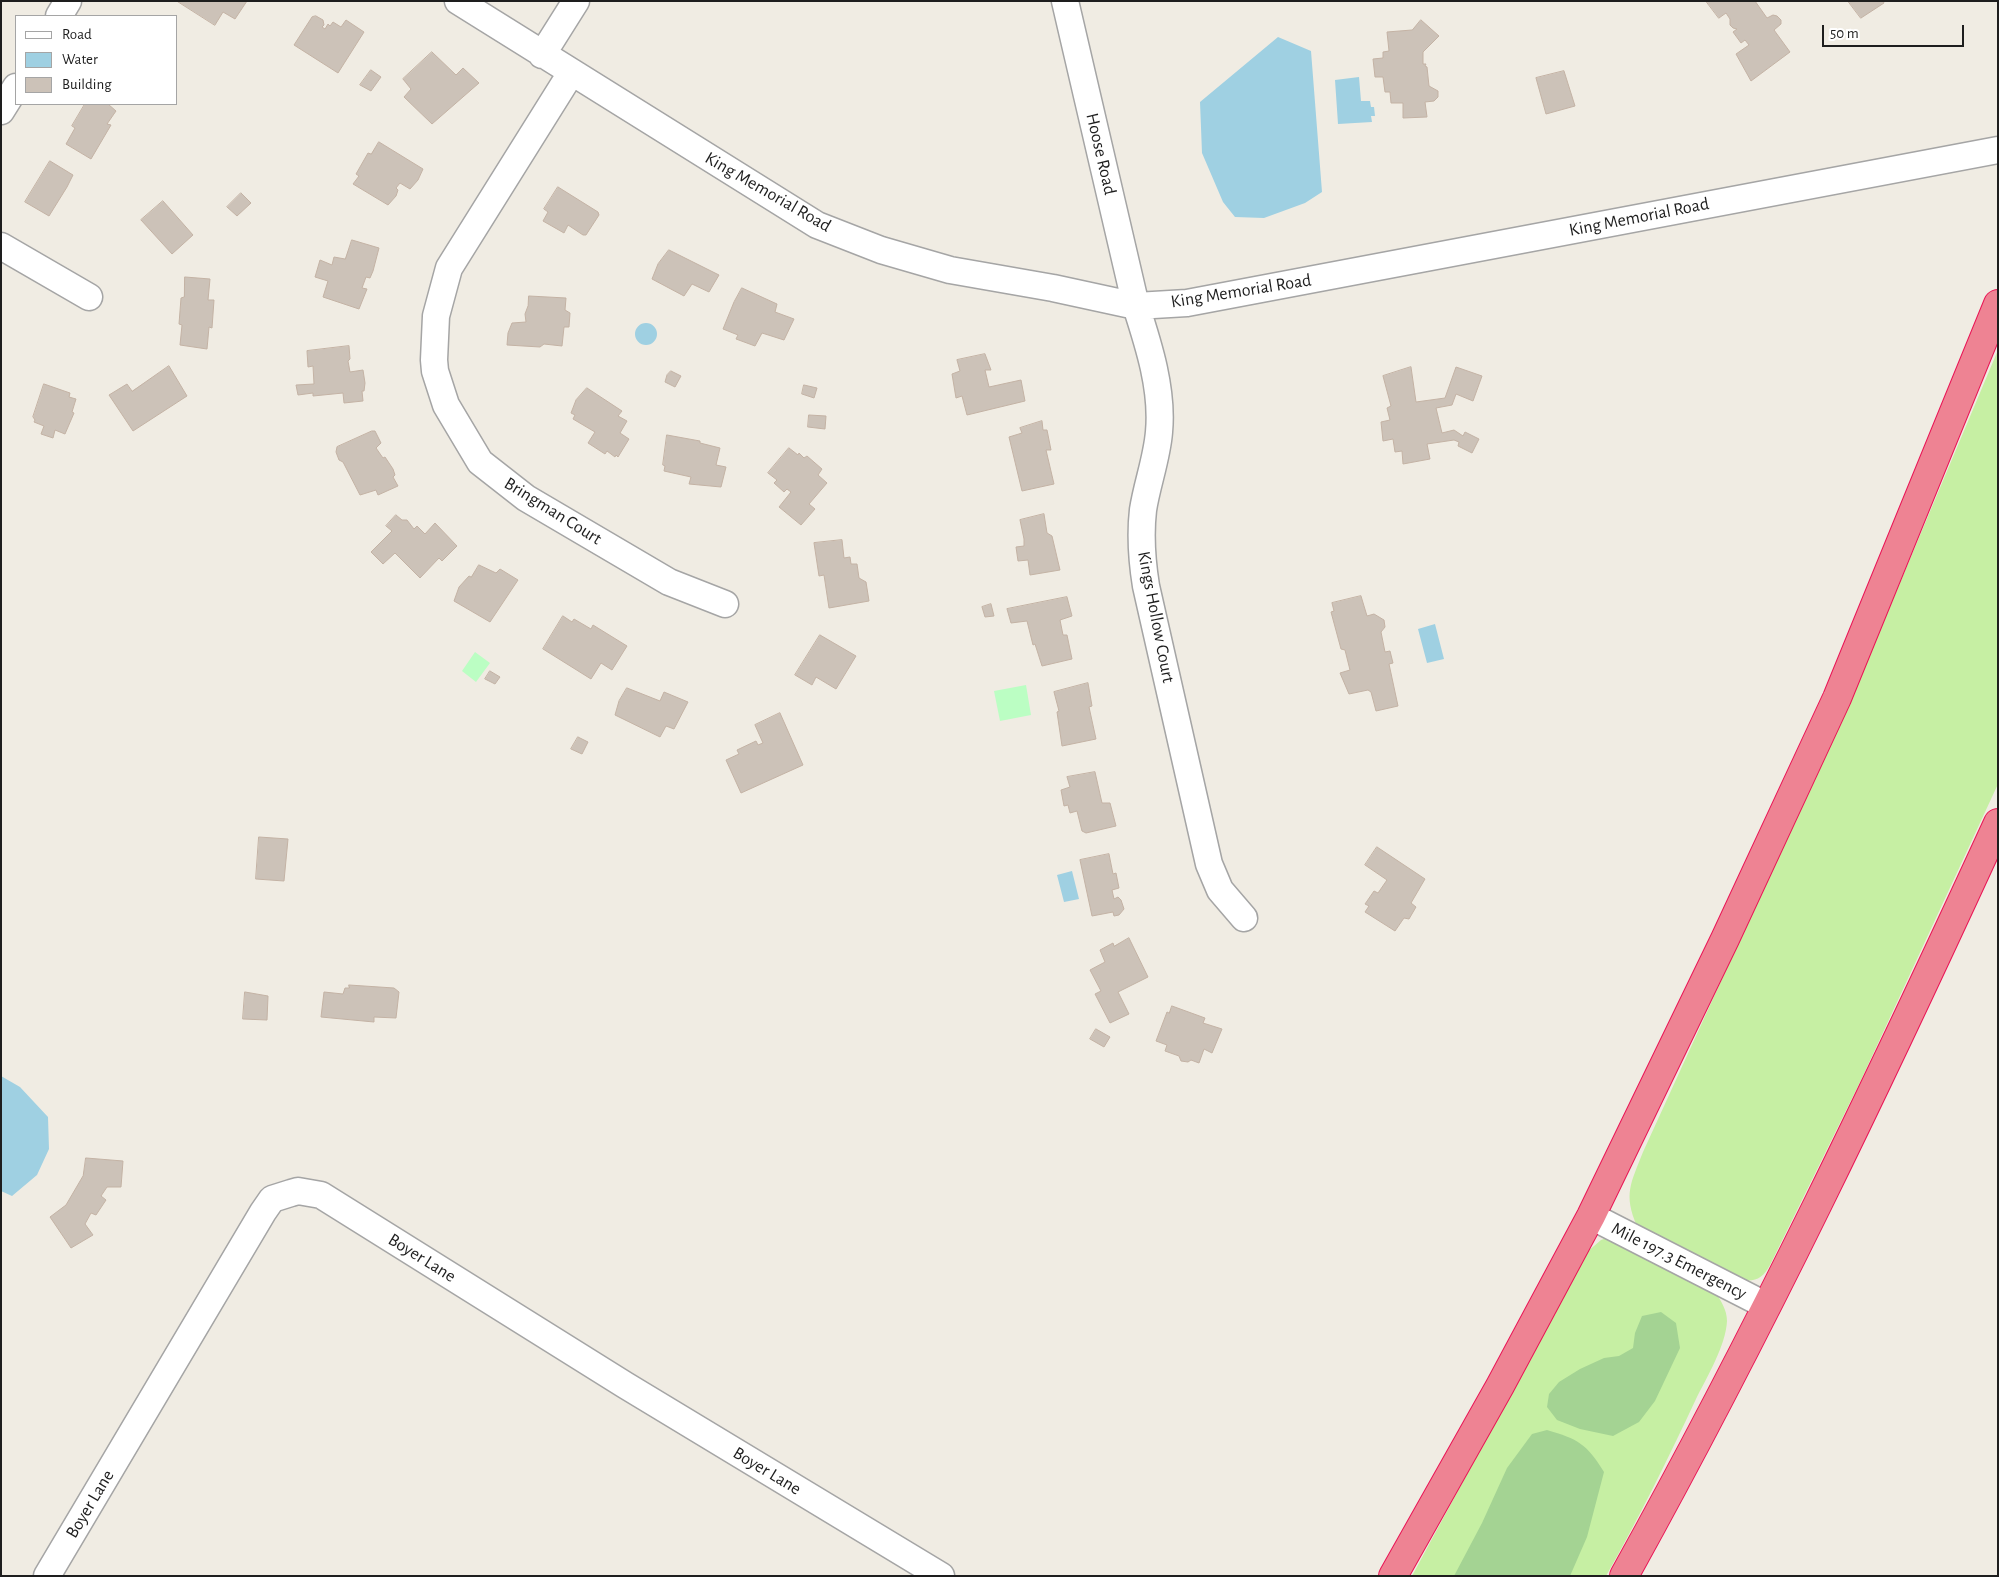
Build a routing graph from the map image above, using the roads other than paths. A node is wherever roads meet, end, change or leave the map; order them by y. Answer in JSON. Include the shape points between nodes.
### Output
{"nodes":[{"id":1,"x":68,"y":1,"type":"edge"},
{"id":2,"x":458,"y":1,"type":"edge"},
{"id":3,"x":576,"y":1,"type":"edge"},
{"id":4,"x":1065,"y":1,"type":"edge"},
{"id":5,"x":60,"y":15,"type":"edge"},
{"id":6,"x":542,"y":55,"type":"junction"},
{"id":7,"x":571,"y":74,"type":"junction"},
{"id":8,"x":15,"y":89,"type":"edge"},
{"id":9,"x":1,"y":111,"type":"edge"},
{"id":10,"x":1992,"y":151,"type":"edge"},
{"id":11,"x":1,"y":246,"type":"edge"},
{"id":12,"x":89,"y":297,"type":"dead end"},
{"id":13,"x":1998,"y":304,"type":"edge"},
{"id":14,"x":1136,"y":306,"type":"junction"},
{"id":15,"x":725,"y":604,"type":"dead end"},
{"id":16,"x":1998,"y":823,"type":"edge"},
{"id":17,"x":1244,"y":918,"type":"dead end"},
{"id":18,"x":1591,"y":1216,"type":"junction"},
{"id":19,"x":1767,"y":1306,"type":"junction"},
{"id":20,"x":47,"y":1576,"type":"edge"},
{"id":21,"x":942,"y":1576,"type":"edge"},
{"id":22,"x":1393,"y":1576,"type":"edge"},
{"id":23,"x":1624,"y":1576,"type":"edge"}],
"edges":[{"from":1,"to":5,"type":"street"},
{"from":2,"to":6,"type":"street","name":"King Memorial Road"},
{"from":3,"to":6,"type":"street"},
{"from":4,"to":14,"type":"street","name":"Hoose Road"},
{"from":6,"to":7,"type":"street","name":"King Memorial Road"},
{"from":7,"to":14,"type":"street","name":"King Memorial Road","via":[[817,225],[881,250],[950,270]]},
{"from":7,"to":15,"type":"street","name":"Bringman Court","via":[[449,268],[436,316],[435,371],[446,405],[480,462],[526,498],[664,579]]},
{"from":8,"to":9,"type":"street"},
{"from":10,"to":14,"type":"street","name":"King Memorial Road","via":[[1196,302]]},
{"from":11,"to":12,"type":"street"},
{"from":13,"to":18,"type":"highway","via":[[1837,698]]},
{"from":14,"to":17,"type":"street","name":"Kings Hollow Court","via":[[1149,344],[1158,399],[1159,432],[1143,512],[1141,554],[1146,586],[1209,864],[1220,890]]},
{"from":16,"to":19,"type":"highway","via":[[1855,1129]]},
{"from":18,"to":19,"type":"street","name":"Mile 197.3 Emergency"},
{"from":18,"to":22,"type":"highway"},
{"from":19,"to":23,"type":"highway"},
{"from":20,"to":21,"type":"street","name":"Boyer Lane","via":[[263,1212],[272,1199],[298,1191],[321,1194],[625,1385]]}]}
